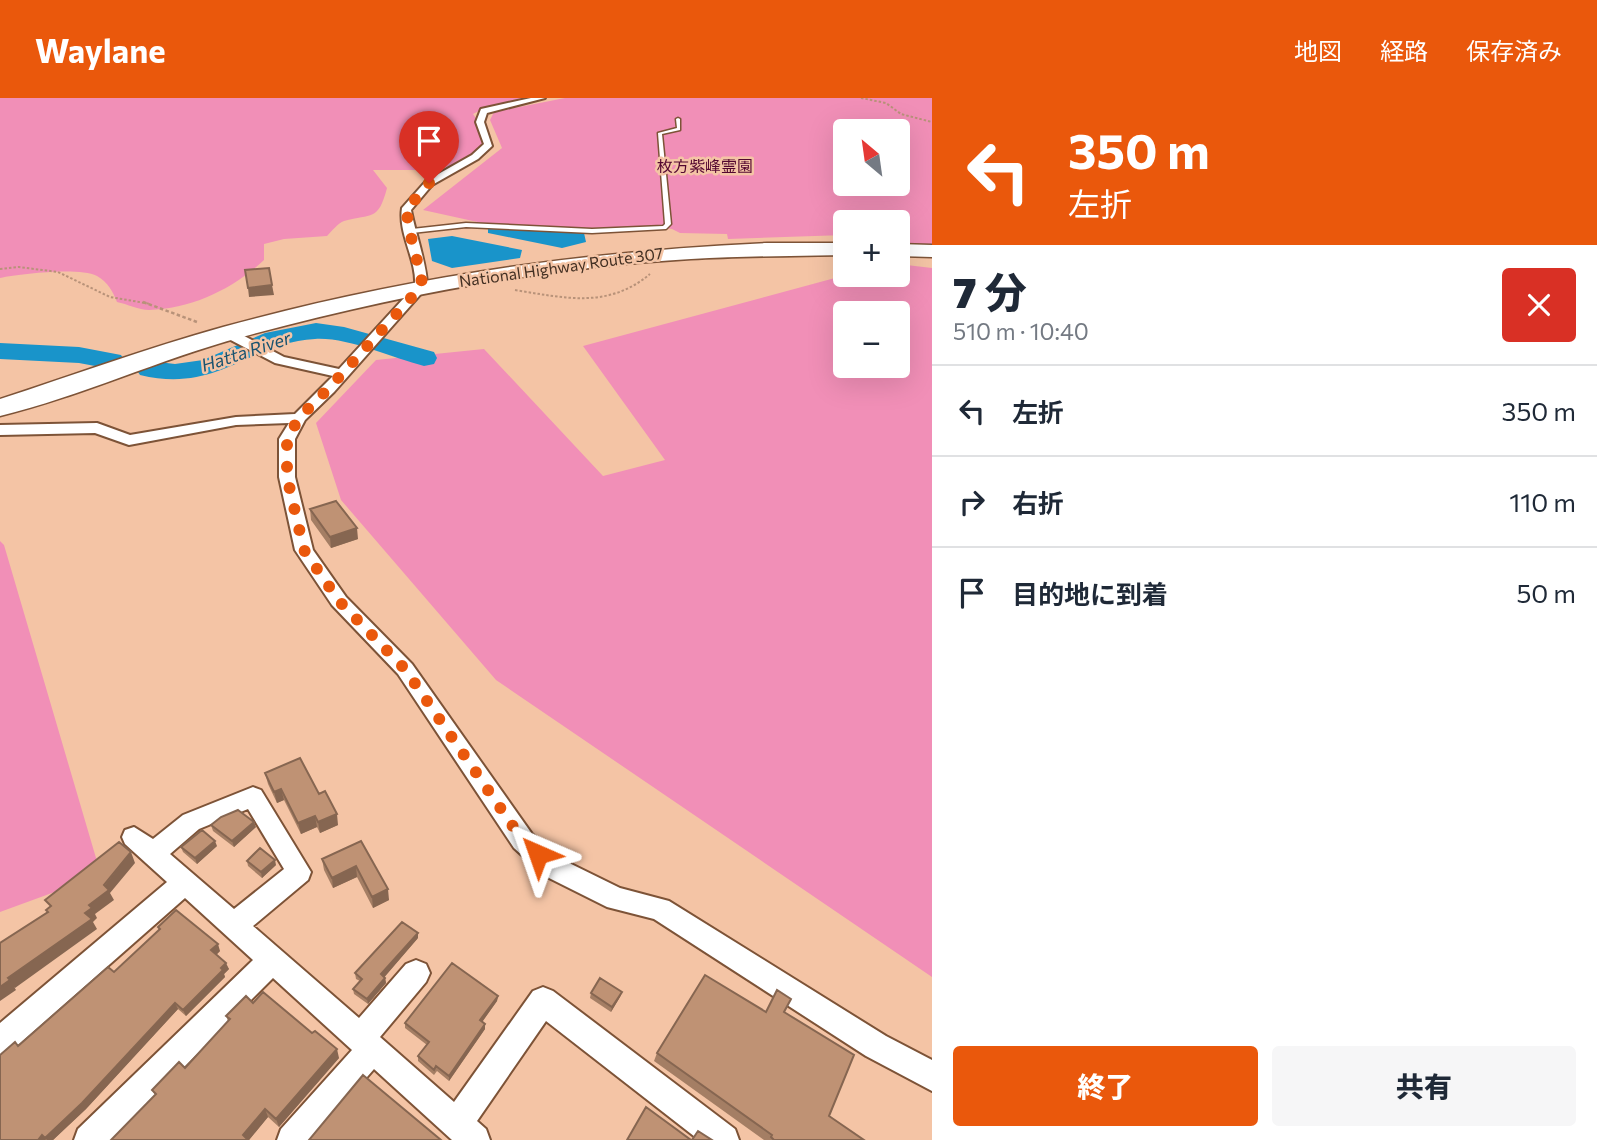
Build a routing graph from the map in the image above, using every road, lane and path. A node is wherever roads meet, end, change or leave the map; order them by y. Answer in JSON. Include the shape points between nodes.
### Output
{"nodes":[{"id":1,"x":541,"y":98,"type":"edge"},
{"id":2,"x":861,"y":98,"type":"edge"},
{"id":3,"x":678,"y":118,"type":"dead end"},
{"id":4,"x":932,"y":122,"type":"edge"},
{"id":5,"x":412,"y":231,"type":"junction"},
{"id":6,"x":833,"y":249,"type":"edge"},
{"id":7,"x":910,"y":250,"type":"edge"},
{"id":8,"x":932,"y":251,"type":"edge"},
{"id":9,"x":0,"y":269,"type":"edge"},
{"id":10,"x":657,"y":271,"type":"dead end"},
{"id":11,"x":421,"y":287,"type":"junction"},
{"id":12,"x":505,"y":289,"type":"dead end"},
{"id":13,"x":228,"y":333,"type":"junction"},
{"id":14,"x":341,"y":374,"type":"junction"},
{"id":15,"x":0,"y":408,"type":"edge"},
{"id":16,"x":299,"y":418,"type":"junction"},
{"id":17,"x":0,"y":430,"type":"edge"},
{"id":18,"x":184,"y":883,"type":"junction"},
{"id":19,"x":233,"y":926,"type":"junction"},
{"id":20,"x":272,"y":960,"type":"junction"},
{"id":21,"x":416,"y":973,"type":"dead end"},
{"id":22,"x":0,"y":1042,"type":"edge"},
{"id":23,"x":366,"y":1044,"type":"junction"},
{"id":24,"x":932,"y":1076,"type":"edge"},
{"id":25,"x":466,"y":1132,"type":"edge"},
{"id":26,"x":89,"y":1140,"type":"edge"},
{"id":27,"x":292,"y":1140,"type":"edge"},
{"id":28,"x":724,"y":1140,"type":"edge"}],
"edges":[{"from":1,"to":5,"type":"street","via":[[481,114],[489,144],[422,190],[406,210]]},
{"from":2,"to":4,"type":"path"},
{"from":3,"to":5,"type":"lane","via":[[679,129],[660,133],[668,224],[664,228],[592,231],[466,225]]},
{"from":5,"to":11,"type":"street"},
{"from":6,"to":11,"type":"highway","name":"National Highway Route 307","via":[[671,252]]},
{"from":7,"to":8,"type":"highway"},
{"from":9,"to":13,"type":"path","via":[[58,272],[110,297],[149,303]]},
{"from":10,"to":12,"type":"path","via":[[638,286],[602,298],[583,300]]},
{"from":11,"to":13,"type":"highway","name":"National Highway Route 307"},
{"from":11,"to":14,"type":"street"},
{"from":13,"to":14,"type":"street","via":[[281,360]]},
{"from":13,"to":15,"type":"highway","name":"National Highway Route 307"},
{"from":14,"to":16,"type":"street"},
{"from":16,"to":17,"type":"street","via":[[236,421],[129,440],[97,428]]},
{"from":16,"to":24,"type":"street","via":[[287,439],[287,477],[304,550],[339,601],[405,669],[523,841],[554,868],[615,899],[660,909],[876,1046]]},
{"from":18,"to":19,"type":"street"},
{"from":18,"to":19,"type":"street","via":[[143,846],[253,797],[299,872]]},
{"from":18,"to":22,"type":"street"},
{"from":19,"to":20,"type":"street"},
{"from":20,"to":23,"type":"street"},
{"from":20,"to":26,"type":"street"},
{"from":21,"to":23,"type":"street"},
{"from":23,"to":25,"type":"street"},
{"from":23,"to":27,"type":"street"},
{"from":25,"to":28,"type":"street","via":[[543,1001]]}]}
